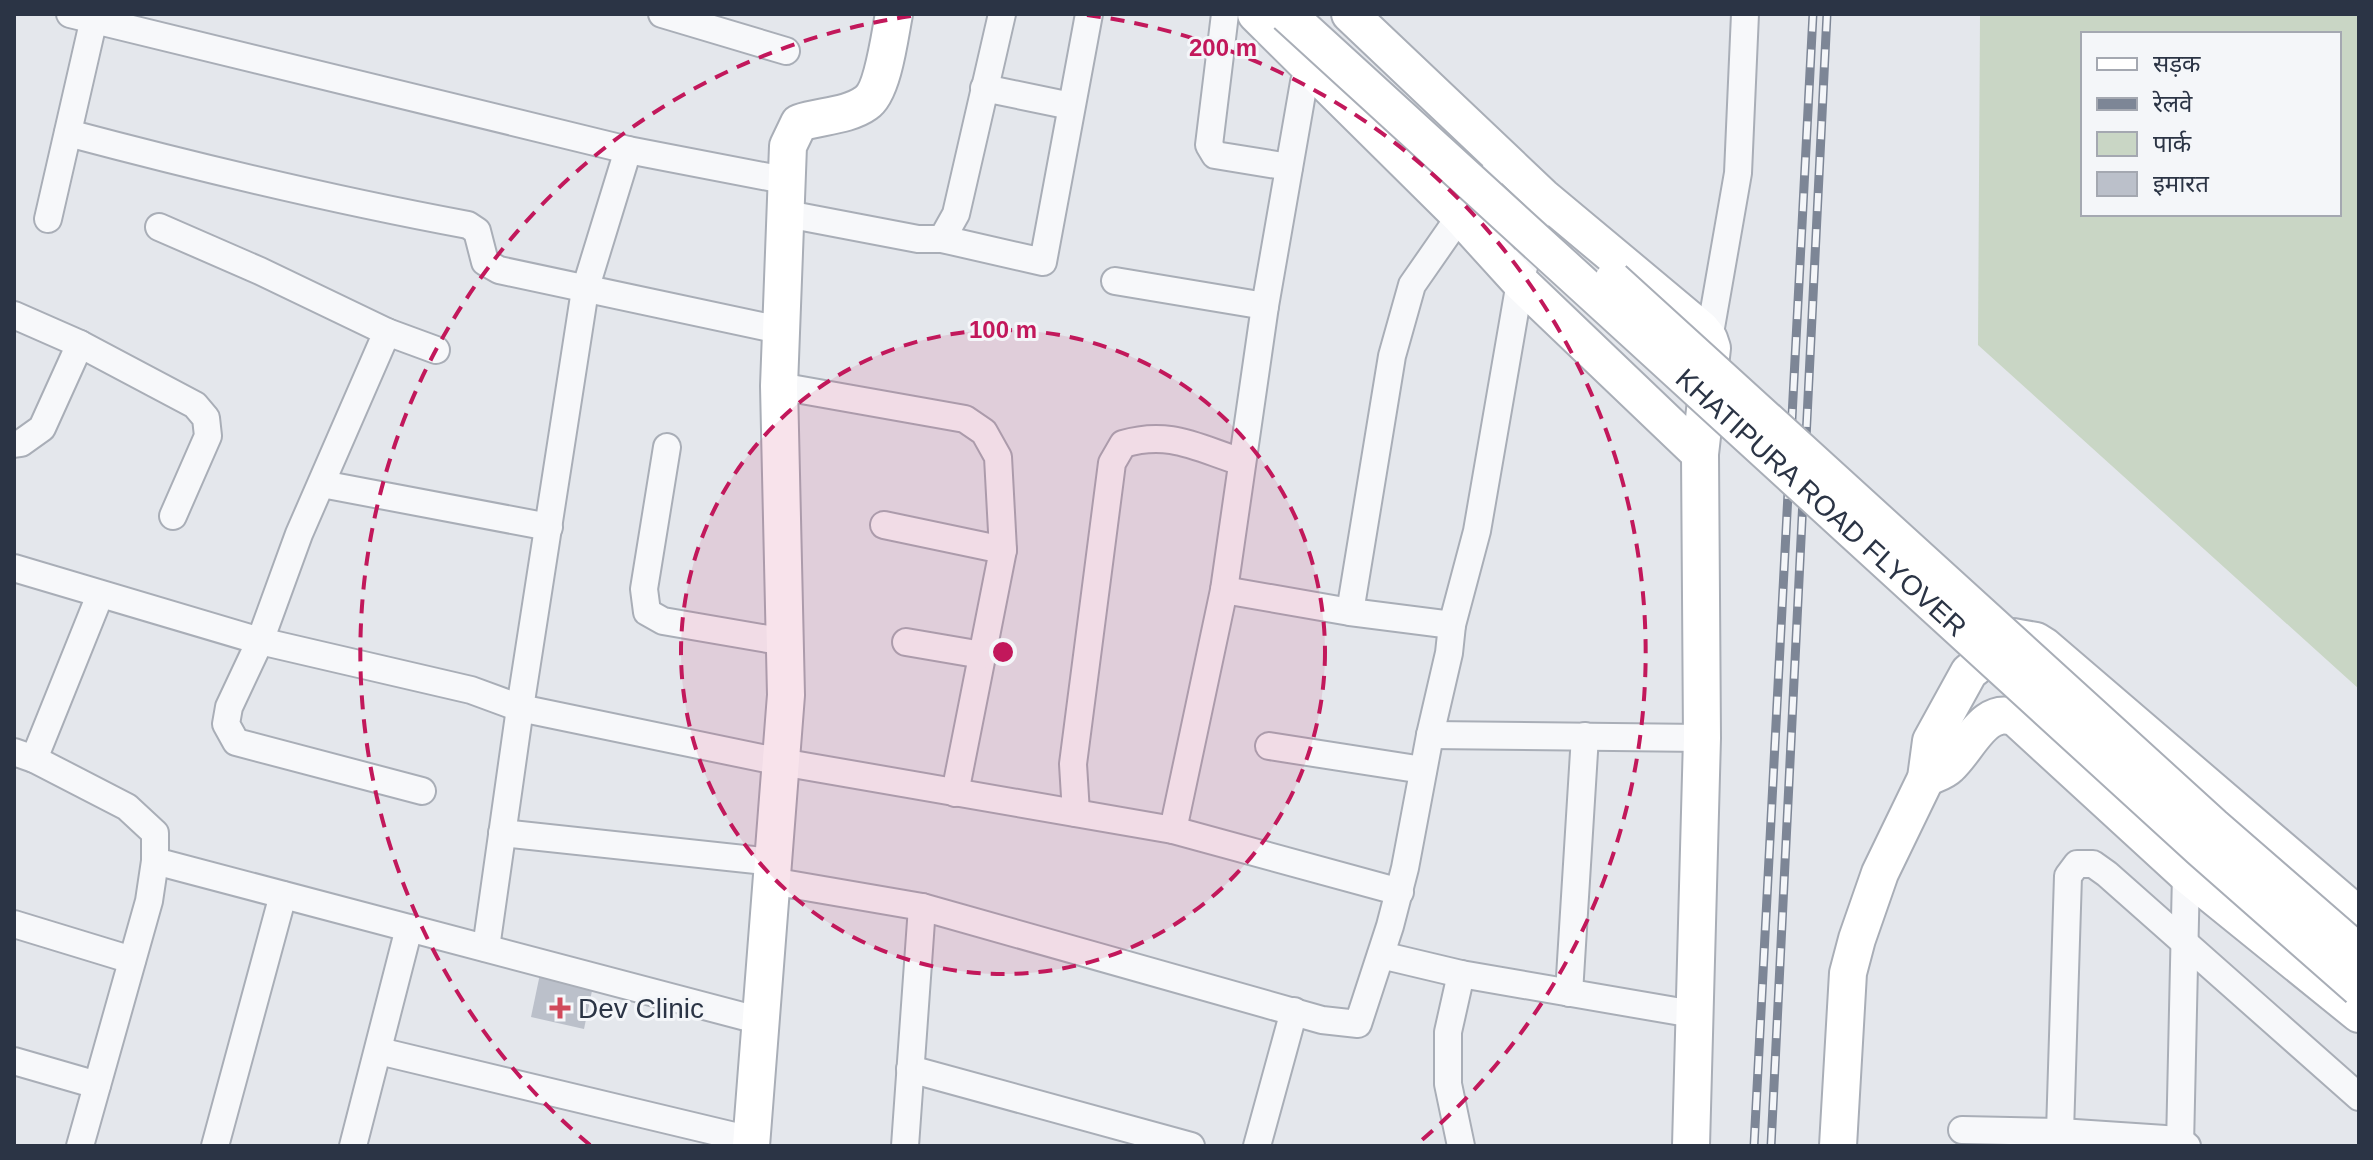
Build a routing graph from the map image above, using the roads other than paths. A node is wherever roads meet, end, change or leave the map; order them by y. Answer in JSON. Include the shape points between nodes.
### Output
{"nodes":[{"id":1,"x":662,"y":14,"type":"edge"},
{"id":2,"x":894,"y":14,"type":"edge"},
{"id":3,"x":1002,"y":14,"type":"edge"},
{"id":4,"x":1089,"y":14,"type":"edge"},
{"id":5,"x":1225,"y":14,"type":"edge"},
{"id":6,"x":1256,"y":14,"type":"edge"},
{"id":7,"x":1287,"y":14,"type":"edge"},
{"id":8,"x":1323,"y":14,"type":"edge"},
{"id":9,"x":1745,"y":14,"type":"edge"},
{"id":10,"x":86,"y":16,"type":"edge"},
{"id":11,"x":1367,"y":20,"type":"edge"},
{"id":12,"x":786,"y":51,"type":"dead end"},
{"id":13,"x":1312,"y":68,"type":"junction"},
{"id":14,"x":984,"y":88,"type":"junction"},
{"id":15,"x":1071,"y":106,"type":"junction"},
{"id":16,"x":68,"y":133,"type":"junction"},
{"id":17,"x":628,"y":150,"type":"junction"},
{"id":18,"x":1504,"y":160,"type":"junction"},
{"id":19,"x":1289,"y":167,"type":"junction"},
{"id":20,"x":788,"y":197,"type":"junction"},
{"id":21,"x":1543,"y":197,"type":"junction"},
{"id":22,"x":1460,"y":216,"type":"junction"},
{"id":23,"x":48,"y":219,"type":"dead end"},
{"id":24,"x":159,"y":227,"type":"dead end"},
{"id":25,"x":942,"y":239,"type":"junction"},
{"id":26,"x":1115,"y":281,"type":"dead end"},
{"id":27,"x":1520,"y":282,"type":"junction"},
{"id":28,"x":585,"y":290,"type":"junction"},
{"id":29,"x":1265,"y":306,"type":"junction"},
{"id":30,"x":14,"y":315,"type":"edge"},
{"id":31,"x":780,"y":330,"type":"junction"},
{"id":32,"x":387,"y":332,"type":"junction"},
{"id":33,"x":1709,"y":339,"type":"junction"},
{"id":34,"x":80,"y":344,"type":"junction"},
{"id":35,"x":436,"y":350,"type":"dead end"},
{"id":36,"x":779,"y":386,"type":"junction"},
{"id":37,"x":14,"y":444,"type":"edge"},
{"id":38,"x":667,"y":447,"type":"dead end"},
{"id":39,"x":1700,"y":454,"type":"junction"},
{"id":40,"x":1242,"y":462,"type":"junction"},
{"id":41,"x":322,"y":484,"type":"junction"},
{"id":42,"x":173,"y":516,"type":"dead end"},
{"id":43,"x":884,"y":525,"type":"dead end"},
{"id":44,"x":549,"y":527,"type":"junction"},
{"id":45,"x":1003,"y":550,"type":"junction"},
{"id":46,"x":14,"y":568,"type":"edge"},
{"id":47,"x":1224,"y":590,"type":"junction"},
{"id":48,"x":100,"y":595,"type":"junction"},
{"id":49,"x":1350,"y":612,"type":"junction"},
{"id":50,"x":1452,"y":625,"type":"junction"},
{"id":51,"x":260,"y":641,"type":"junction"},
{"id":52,"x":785,"y":642,"type":"junction"},
{"id":53,"x":906,"y":642,"type":"dead end"},
{"id":54,"x":982,"y":655,"type":"junction"},
{"id":55,"x":520,"y":708,"type":"junction"},
{"id":56,"x":1430,"y":735,"type":"junction"},
{"id":57,"x":1585,"y":736,"type":"junction"},
{"id":58,"x":1702,"y":738,"type":"junction"},
{"id":59,"x":1269,"y":746,"type":"dead end"},
{"id":60,"x":24,"y":756,"type":"edge"},
{"id":61,"x":781,"y":762,"type":"junction"},
{"id":62,"x":1423,"y":770,"type":"junction"},
{"id":63,"x":1926,"y":778,"type":"junction"},
{"id":64,"x":422,"y":791,"type":"dead end"},
{"id":65,"x":955,"y":793,"type":"junction"},
{"id":66,"x":1076,"y":813,"type":"junction"},
{"id":67,"x":1173,"y":830,"type":"junction"},
{"id":68,"x":502,"y":833,"type":"junction"},
{"id":69,"x":155,"y":861,"type":"junction"},
{"id":70,"x":772,"y":872,"type":"junction"},
{"id":71,"x":2186,"y":874,"type":"junction"},
{"id":72,"x":1400,"y":892,"type":"junction"},
{"id":73,"x":283,"y":895,"type":"junction"},
{"id":74,"x":922,"y":907,"type":"junction"},
{"id":75,"x":2359,"y":916,"type":"edge"},
{"id":76,"x":14,"y":924,"type":"edge"},
{"id":77,"x":409,"y":928,"type":"junction"},
{"id":78,"x":2186,"y":944,"type":"junction"},
{"id":79,"x":486,"y":948,"type":"junction"},
{"id":80,"x":2359,"y":953,"type":"edge"},
{"id":81,"x":1381,"y":955,"type":"junction"},
{"id":82,"x":132,"y":960,"type":"junction"},
{"id":83,"x":1461,"y":974,"type":"junction"},
{"id":84,"x":2359,"y":988,"type":"edge"},
{"id":85,"x":1569,"y":993,"type":"junction"},
{"id":86,"x":1294,"y":1011,"type":"junction"},
{"id":87,"x":1693,"y":1014,"type":"junction"},
{"id":88,"x":2359,"y":1014,"type":"edge"},
{"id":89,"x":761,"y":1021,"type":"junction"},
{"id":90,"x":379,"y":1051,"type":"junction"},
{"id":91,"x":14,"y":1061,"type":"edge"},
{"id":92,"x":910,"y":1069,"type":"junction"},
{"id":93,"x":97,"y":1085,"type":"junction"},
{"id":94,"x":2359,"y":1097,"type":"edge"},
{"id":95,"x":1962,"y":1130,"type":"dead end"},
{"id":96,"x":2060,"y":1132,"type":"junction"},
{"id":97,"x":751,"y":1143,"type":"edge"},
{"id":98,"x":2183,"y":1144,"type":"edge"},
{"id":99,"x":80,"y":1146,"type":"edge"},
{"id":100,"x":215,"y":1146,"type":"edge"},
{"id":101,"x":353,"y":1146,"type":"edge"},
{"id":102,"x":905,"y":1146,"type":"edge"},
{"id":103,"x":1191,"y":1146,"type":"edge"},
{"id":104,"x":1257,"y":1146,"type":"edge"},
{"id":105,"x":1461,"y":1146,"type":"edge"},
{"id":106,"x":1691,"y":1146,"type":"edge"},
{"id":107,"x":1838,"y":1146,"type":"edge"}],
"edges":[{"from":1,"to":12,"type":"street"},
{"from":2,"to":20,"type":"street","via":[[876,91],[867,103],[799,123],[788,146]]},
{"from":3,"to":14,"type":"street"},
{"from":4,"to":15,"type":"street"},
{"from":5,"to":19,"type":"street","via":[[1209,145],[1215,155]]},
{"from":6,"to":13,"type":"street"},
{"from":7,"to":84,"type":"street","name":"KHATIPURA ROAD FLYOVER","bridge":true},
{"from":8,"to":80,"type":"street","name":"KHATIPURA ROAD FLYOVER","bridge":true},
{"from":9,"to":33,"type":"street","via":[[1738,173]]},
{"from":10,"to":16,"type":"street"},
{"from":10,"to":17,"type":"street"},
{"from":11,"to":18,"type":"street"},
{"from":13,"to":19,"type":"street","via":[[1304,82]]},
{"from":13,"to":22,"type":"street"},
{"from":14,"to":15,"type":"street"},
{"from":14,"to":25,"type":"street","via":[[956,214]]},
{"from":15,"to":25,"type":"street","via":[[1043,262]]},
{"from":16,"to":23,"type":"street"},
{"from":16,"to":28,"type":"street","via":[[366,206],[468,225],[477,231],[485,262],[499,270]]},
{"from":17,"to":20,"type":"street"},
{"from":17,"to":28,"type":"street"},
{"from":18,"to":21,"type":"street"},
{"from":18,"to":22,"type":"street"},
{"from":19,"to":29,"type":"street"},
{"from":20,"to":25,"type":"street","via":[[918,239]]},
{"from":20,"to":31,"type":"street"},
{"from":21,"to":27,"type":"street"},
{"from":21,"to":33,"type":"street"},
{"from":22,"to":27,"type":"street"},
{"from":22,"to":49,"type":"street","via":[[1412,285],[1392,356]]},
{"from":24,"to":32,"type":"street"},
{"from":26,"to":29,"type":"street"},
{"from":27,"to":39,"type":"street"},
{"from":27,"to":50,"type":"street","via":[[1477,531]]},
{"from":28,"to":31,"type":"street"},
{"from":28,"to":44,"type":"street"},
{"from":29,"to":40,"type":"street"},
{"from":30,"to":34,"type":"street"},
{"from":31,"to":36,"type":"street"},
{"from":32,"to":35,"type":"street"},
{"from":32,"to":41,"type":"street"},
{"from":33,"to":39,"type":"street","via":[[1712,358]]},
{"from":34,"to":37,"type":"street","via":[[42,428]]},
{"from":34,"to":42,"type":"street","via":[[195,405],[206,418],[208,436]]},
{"from":36,"to":45,"type":"street","via":[[965,419],[984,432],[998,457]]},
{"from":36,"to":52,"type":"street"},
{"from":38,"to":52,"type":"street","via":[[644,589],[647,612],[663,621]]},
{"from":39,"to":58,"type":"street"},
{"from":40,"to":47,"type":"street"},
{"from":40,"to":66,"type":"street","via":[[1166,437],[1123,444],[1112,463],[1073,764]]},
{"from":41,"to":44,"type":"street"},
{"from":41,"to":51,"type":"street"},
{"from":43,"to":45,"type":"street"},
{"from":44,"to":55,"type":"street"},
{"from":45,"to":54,"type":"street"},
{"from":46,"to":48,"type":"street"},
{"from":47,"to":49,"type":"street"},
{"from":47,"to":67,"type":"street"},
{"from":48,"to":51,"type":"street"},
{"from":48,"to":60,"type":"street"},
{"from":49,"to":50,"type":"street"},
{"from":50,"to":56,"type":"street"},
{"from":51,"to":55,"type":"street","via":[[471,690]]},
{"from":51,"to":64,"type":"street","via":[[229,707],[226,724],[236,742]]},
{"from":52,"to":61,"type":"street"},
{"from":53,"to":54,"type":"street"},
{"from":54,"to":65,"type":"street"},
{"from":55,"to":61,"type":"street"},
{"from":55,"to":68,"type":"street"},
{"from":56,"to":57,"type":"street"},
{"from":56,"to":62,"type":"street"},
{"from":57,"to":58,"type":"street"},
{"from":57,"to":85,"type":"street"},
{"from":58,"to":87,"type":"street"},
{"from":59,"to":62,"type":"street"},
{"from":60,"to":69,"type":"street","via":[[127,807],[155,833]]},
{"from":61,"to":65,"type":"street"},
{"from":61,"to":70,"type":"street"},
{"from":62,"to":72,"type":"street"},
{"from":63,"to":71,"type":"street","via":[[1947,769],[1988,719],[2011,716]]},
{"from":63,"to":75,"type":"street","via":[[1931,741],[1969,672],[2013,637],[2036,641]]},
{"from":63,"to":107,"type":"street","via":[[1880,873],[1848,973]]},
{"from":65,"to":66,"type":"street"},
{"from":66,"to":67,"type":"street"},
{"from":67,"to":72,"type":"street"},
{"from":68,"to":70,"type":"street"},
{"from":68,"to":79,"type":"street"},
{"from":69,"to":73,"type":"street"},
{"from":69,"to":82,"type":"street"},
{"from":70,"to":74,"type":"street"},
{"from":70,"to":89,"type":"street"},
{"from":71,"to":78,"type":"street"},
{"from":71,"to":88,"type":"street"},
{"from":72,"to":81,"type":"street"},
{"from":73,"to":77,"type":"street"},
{"from":73,"to":100,"type":"street"},
{"from":74,"to":86,"type":"street"},
{"from":74,"to":92,"type":"street"},
{"from":76,"to":82,"type":"street"},
{"from":77,"to":79,"type":"street"},
{"from":77,"to":90,"type":"street"},
{"from":78,"to":94,"type":"street"},
{"from":78,"to":96,"type":"street","via":[[2093,864],[2077,864],[2068,876]]},
{"from":78,"to":98,"type":"street"},
{"from":79,"to":89,"type":"street"},
{"from":81,"to":83,"type":"street"},
{"from":81,"to":86,"type":"street","via":[[1358,1024]]},
{"from":82,"to":93,"type":"street"},
{"from":83,"to":85,"type":"street"},
{"from":83,"to":105,"type":"street","via":[[1448,1032],[1448,1084]]},
{"from":85,"to":87,"type":"street"},
{"from":86,"to":104,"type":"street"},
{"from":87,"to":106,"type":"street"},
{"from":89,"to":97,"type":"street"},
{"from":90,"to":97,"type":"street"},
{"from":90,"to":101,"type":"street"},
{"from":91,"to":93,"type":"street"},
{"from":92,"to":102,"type":"street"},
{"from":92,"to":103,"type":"street"},
{"from":93,"to":99,"type":"street"},
{"from":95,"to":96,"type":"street"},
{"from":96,"to":98,"type":"street"}]}
